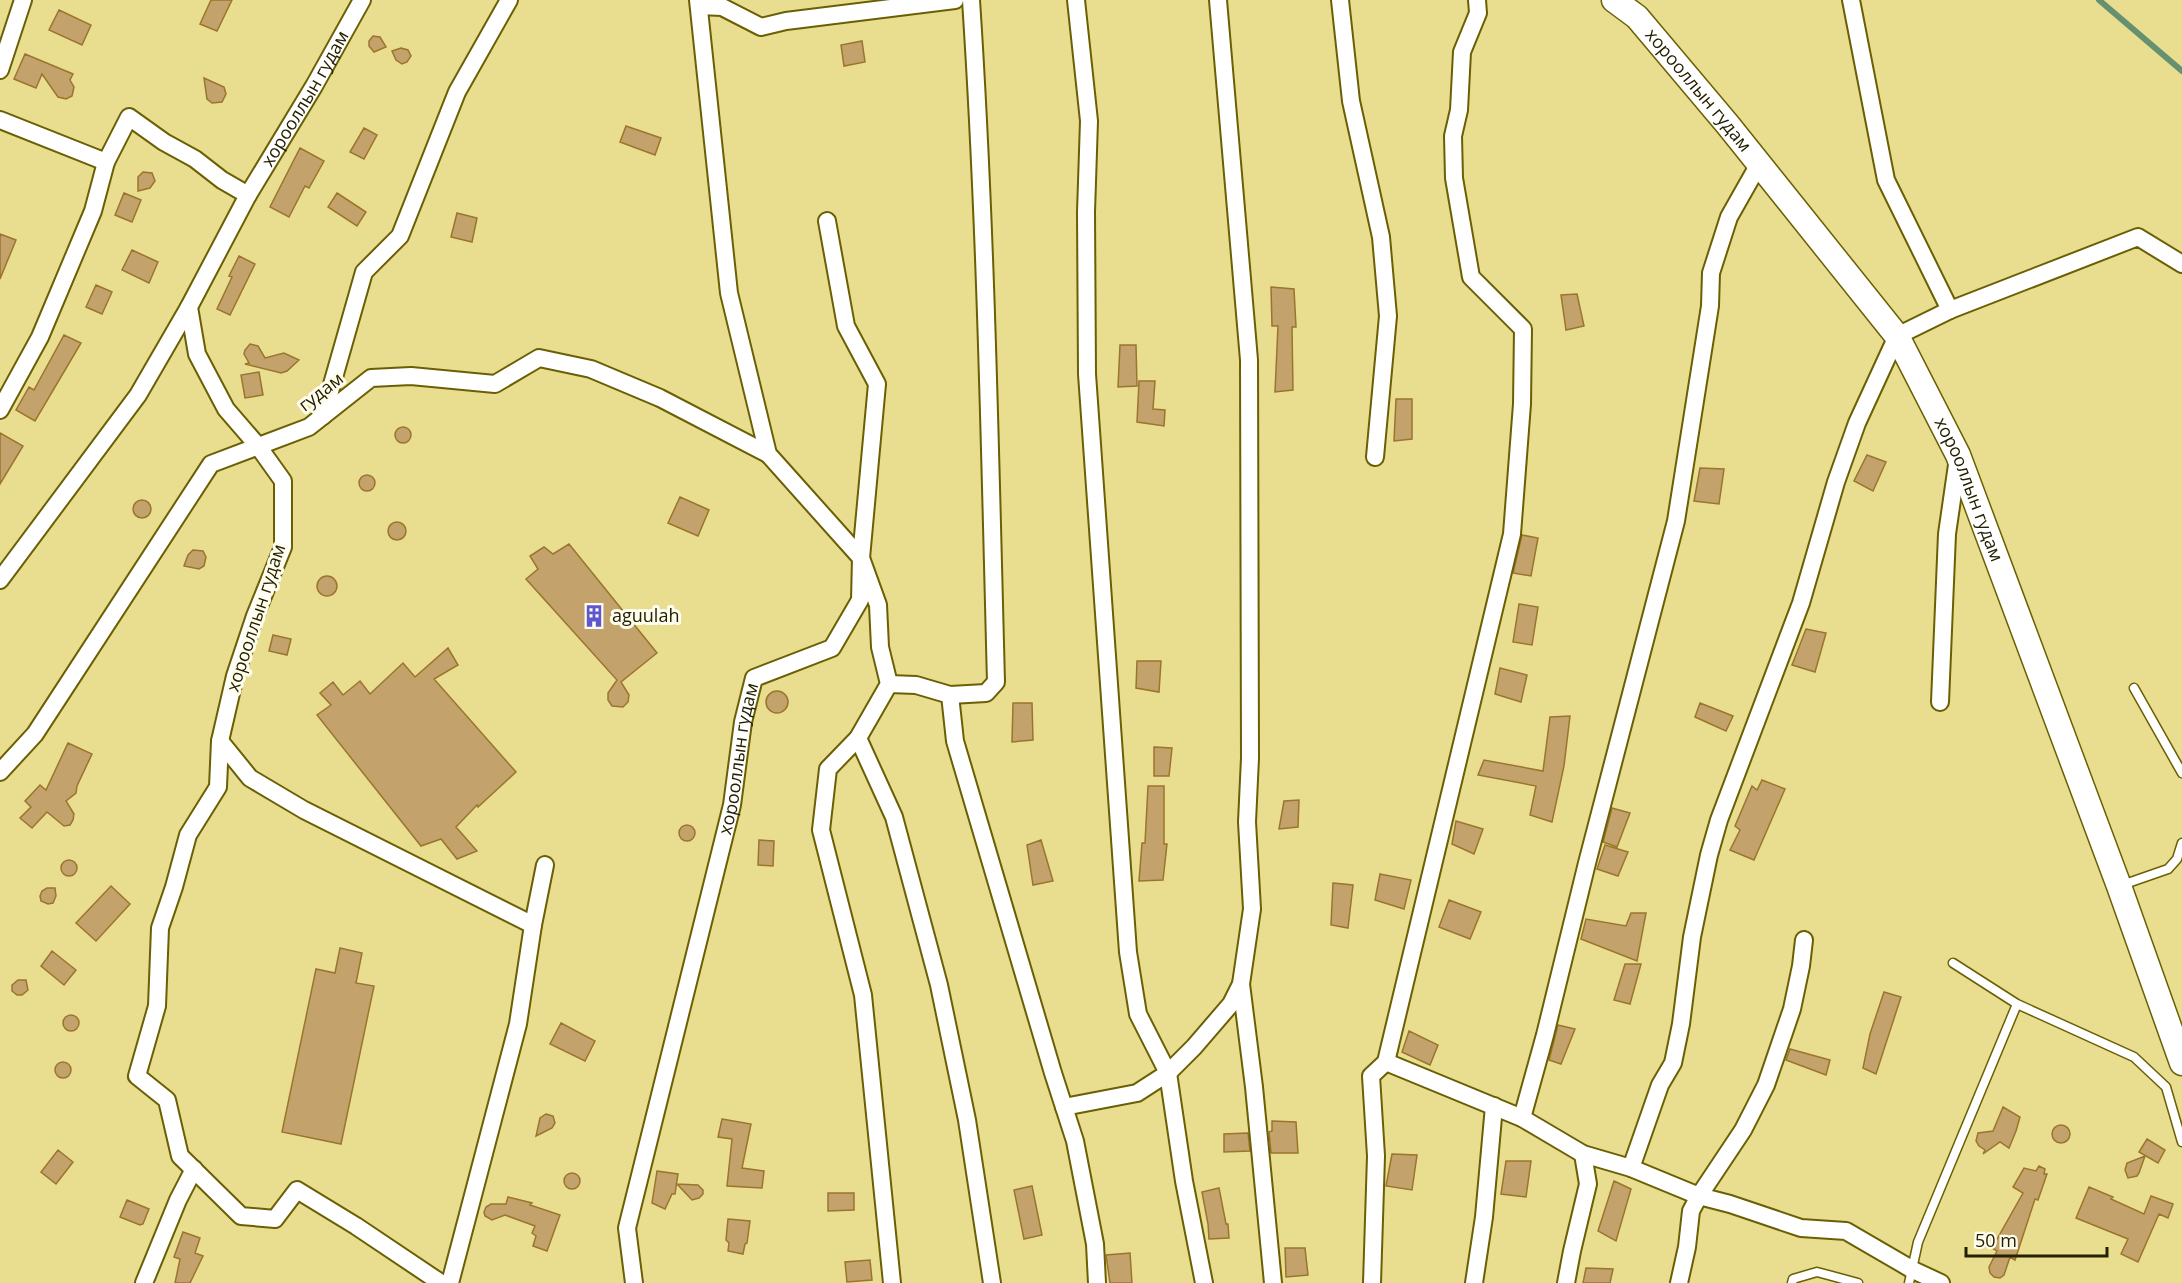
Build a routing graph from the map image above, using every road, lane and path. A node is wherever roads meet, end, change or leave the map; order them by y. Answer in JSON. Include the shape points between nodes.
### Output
{"nodes":[{"id":1,"x":22,"y":0,"type":"edge"},
{"id":2,"x":362,"y":0,"type":"edge"},
{"id":3,"x":509,"y":0,"type":"edge"},
{"id":4,"x":955,"y":0,"type":"edge"},
{"id":5,"x":971,"y":0,"type":"edge"},
{"id":6,"x":1076,"y":0,"type":"edge"},
{"id":7,"x":1218,"y":0,"type":"edge"},
{"id":8,"x":1340,"y":0,"type":"edge"},
{"id":9,"x":1477,"y":0,"type":"edge"},
{"id":10,"x":1614,"y":0,"type":"edge"},
{"id":11,"x":1851,"y":0,"type":"edge"},
{"id":12,"x":698,"y":3,"type":"edge"},
{"id":13,"x":0,"y":70,"type":"edge"},
{"id":14,"x":0,"y":120,"type":"edge"},
{"id":15,"x":106,"y":162,"type":"junction"},
{"id":16,"x":1759,"y":164,"type":"junction"},
{"id":17,"x":248,"y":195,"type":"junction"},
{"id":18,"x":827,"y":221,"type":"dead end"},
{"id":19,"x":2182,"y":264,"type":"edge"},
{"id":20,"x":189,"y":307,"type":"junction"},
{"id":21,"x":1950,"y":310,"type":"junction"},
{"id":22,"x":1897,"y":336,"type":"junction"},
{"id":23,"x":0,"y":410,"type":"edge"},
{"id":24,"x":323,"y":416,"type":"junction"},
{"id":25,"x":258,"y":446,"type":"junction"},
{"id":26,"x":768,"y":454,"type":"junction"},
{"id":27,"x":1958,"y":455,"type":"junction"},
{"id":28,"x":1375,"y":457,"type":"dead end"},
{"id":29,"x":861,"y":558,"type":"junction"},
{"id":30,"x":0,"y":580,"type":"edge"},
{"id":31,"x":889,"y":684,"type":"junction"},
{"id":32,"x":2134,"y":688,"type":"dead end"},
{"id":33,"x":950,"y":694,"type":"junction"},
{"id":34,"x":1940,"y":702,"type":"dead end"},
{"id":35,"x":858,"y":738,"type":"junction"},
{"id":36,"x":220,"y":741,"type":"junction"},
{"id":37,"x":0,"y":772,"type":"edge"},
{"id":38,"x":2182,"y":773,"type":"edge"},
{"id":39,"x":2182,"y":843,"type":"edge"},
{"id":40,"x":545,"y":865,"type":"dead end"},
{"id":41,"x":2119,"y":886,"type":"junction"},
{"id":42,"x":533,"y":925,"type":"junction"},
{"id":43,"x":1804,"y":940,"type":"dead end"},
{"id":44,"x":1953,"y":963,"type":"dead end"},
{"id":45,"x":1241,"y":984,"type":"junction"},
{"id":46,"x":2017,"y":1004,"type":"junction"},
{"id":47,"x":1386,"y":1062,"type":"junction"},
{"id":48,"x":2182,"y":1063,"type":"edge"},
{"id":49,"x":1168,"y":1073,"type":"junction"},
{"id":50,"x":1494,"y":1106,"type":"junction"},
{"id":51,"x":1064,"y":1107,"type":"junction"},
{"id":52,"x":1522,"y":1118,"type":"junction"},
{"id":53,"x":2182,"y":1142,"type":"edge"},
{"id":54,"x":1583,"y":1154,"type":"junction"},
{"id":55,"x":1631,"y":1168,"type":"junction"},
{"id":56,"x":194,"y":1169,"type":"junction"},
{"id":57,"x":1699,"y":1196,"type":"junction"},
{"id":58,"x":1911,"y":1276,"type":"edge"},
{"id":59,"x":144,"y":1283,"type":"edge"},
{"id":60,"x":441,"y":1283,"type":"edge"},
{"id":61,"x":450,"y":1283,"type":"edge"},
{"id":62,"x":634,"y":1283,"type":"edge"},
{"id":63,"x":892,"y":1283,"type":"edge"},
{"id":64,"x":992,"y":1283,"type":"edge"},
{"id":65,"x":1096,"y":1283,"type":"edge"},
{"id":66,"x":1204,"y":1283,"type":"edge"},
{"id":67,"x":1273,"y":1283,"type":"edge"},
{"id":68,"x":1372,"y":1283,"type":"edge"},
{"id":69,"x":1474,"y":1283,"type":"edge"},
{"id":70,"x":1566,"y":1283,"type":"edge"},
{"id":71,"x":1679,"y":1283,"type":"edge"},
{"id":72,"x":1792,"y":1283,"type":"edge"},
{"id":73,"x":1858,"y":1283,"type":"edge"},
{"id":74,"x":1941,"y":1283,"type":"edge"}],
"edges":[{"from":1,"to":13,"type":"street"},
{"from":2,"to":17,"type":"street","name":"хорооллын гудам"},
{"from":3,"to":24,"type":"street","via":[[457,92],[400,236],[364,272]]},
{"from":4,"to":12,"type":"street","via":[[761,27],[722,7]]},
{"from":5,"to":33,"type":"street","via":[[987,327],[996,682],[986,693]]},
{"from":6,"to":49,"type":"street","via":[[1089,121],[1087,374],[1128,952],[1138,1014]]},
{"from":7,"to":45,"type":"street","via":[[1249,360],[1247,822],[1252,909]]},
{"from":8,"to":28,"type":"street","via":[[1351,102],[1381,237],[1388,316]]},
{"from":9,"to":47,"type":"street","via":[[1478,13],[1462,52],[1459,110],[1453,136],[1454,178],[1471,277],[1523,329],[1522,404],[1512,534]]},
{"from":10,"to":16,"type":"main road","name":"хорооллын гудам","via":[[1637,17]]},
{"from":11,"to":21,"type":"street","via":[[1886,180]]},
{"from":12,"to":26,"type":"street","via":[[729,292]]},
{"from":14,"to":15,"type":"street"},
{"from":15,"to":17,"type":"street","via":[[129,117]]},
{"from":15,"to":23,"type":"street","via":[[93,211],[40,337]]},
{"from":16,"to":22,"type":"main road","name":"хорооллын гудам"},
{"from":16,"to":52,"type":"street","via":[[1729,217],[1711,273],[1710,306],[1676,521]]},
{"from":17,"to":20,"type":"street","name":"хорооллын гудам"},
{"from":18,"to":29,"type":"street","name":"хорооллын гудам","via":[[846,326],[877,384]]},
{"from":19,"to":21,"type":"street","via":[[2138,237]]},
{"from":20,"to":25,"type":"street","name":"хорооллын гудам","via":[[197,354],[226,410]]},
{"from":20,"to":30,"type":"street","name":"хорооллын гудам","via":[[138,395]]},
{"from":21,"to":22,"type":"street"},
{"from":22,"to":27,"type":"main road","name":"хорооллын гудам"},
{"from":22,"to":55,"type":"street","via":[[1857,423],[1801,603],[1719,820],[1692,937],[1682,1024],[1672,1063],[1660,1085]]},
{"from":24,"to":25,"type":"street","name":"гудам","via":[[309,427]]},
{"from":24,"to":26,"type":"street","name":"гудам","via":[[370,378],[411,376],[495,384],[539,358],[591,369],[660,398]]},
{"from":25,"to":36,"type":"street","name":"хорооллын гудам","via":[[283,481],[283,547],[235,676]]},
{"from":25,"to":37,"type":"street","name":"гудам","via":[[211,464],[35,734]]},
{"from":26,"to":29,"type":"street"},
{"from":27,"to":34,"type":"street","via":[[1947,534]]},
{"from":27,"to":41,"type":"main road","name":"хорооллын гудам"},
{"from":29,"to":31,"type":"street","via":[[878,605],[880,647]]},
{"from":29,"to":62,"type":"street","name":"хорооллын гудам","via":[[860,600],[832,648],[754,678],[743,722],[732,805],[627,1228]]},
{"from":31,"to":33,"type":"street","via":[[916,685]]},
{"from":31,"to":35,"type":"street"},
{"from":32,"to":38,"type":"lane"},
{"from":33,"to":51,"type":"street","via":[[955,741]]},
{"from":35,"to":63,"type":"street","via":[[828,769],[821,830],[863,995]]},
{"from":35,"to":64,"type":"street","via":[[894,817],[939,985],[967,1120]]},
{"from":36,"to":42,"type":"street","via":[[250,778],[304,810]]},
{"from":36,"to":56,"type":"street","name":"хорооллын гудам","via":[[218,787],[188,835],[160,928],[158,1006],[137,1076],[167,1100],[180,1156]]},
{"from":39,"to":41,"type":"lane","via":[[2169,869]]},
{"from":40,"to":42,"type":"street"},
{"from":41,"to":48,"type":"main road","name":"хорооллын гудам"},
{"from":42,"to":61,"type":"street","via":[[518,1024]]},
{"from":43,"to":57,"type":"street","via":[[1792,1009],[1766,1085],[1743,1130]]},
{"from":44,"to":46,"type":"lane"},
{"from":45,"to":49,"type":"street","via":[[1231,1004]]},
{"from":45,"to":67,"type":"street"},
{"from":46,"to":53,"type":"lane","via":[[2134,1058],[2150,1070],[2166,1087]]},
{"from":46,"to":58,"type":"lane","via":[[1917,1242]]},
{"from":47,"to":50,"type":"street"},
{"from":47,"to":68,"type":"street","via":[[1371,1076],[1376,1156]]},
{"from":49,"to":51,"type":"street","via":[[1137,1093]]},
{"from":49,"to":66,"type":"street"},
{"from":50,"to":52,"type":"street"},
{"from":50,"to":69,"type":"street"},
{"from":51,"to":65,"type":"street","via":[[1075,1141],[1095,1244]]},
{"from":52,"to":54,"type":"street"},
{"from":54,"to":55,"type":"street"},
{"from":54,"to":70,"type":"street","via":[[1588,1184]]},
{"from":55,"to":57,"type":"street"},
{"from":56,"to":59,"type":"street"},
{"from":56,"to":60,"type":"street","name":"хорооллын гудам","via":[[241,1216],[275,1219],[297,1190]]},
{"from":57,"to":58,"type":"street","via":[[1801,1228],[1846,1231]]},
{"from":57,"to":71,"type":"street","via":[[1691,1211]]},
{"from":58,"to":74,"type":"street"},
{"from":72,"to":73,"type":"lane","via":[[1793,1279],[1817,1272]]}]}
